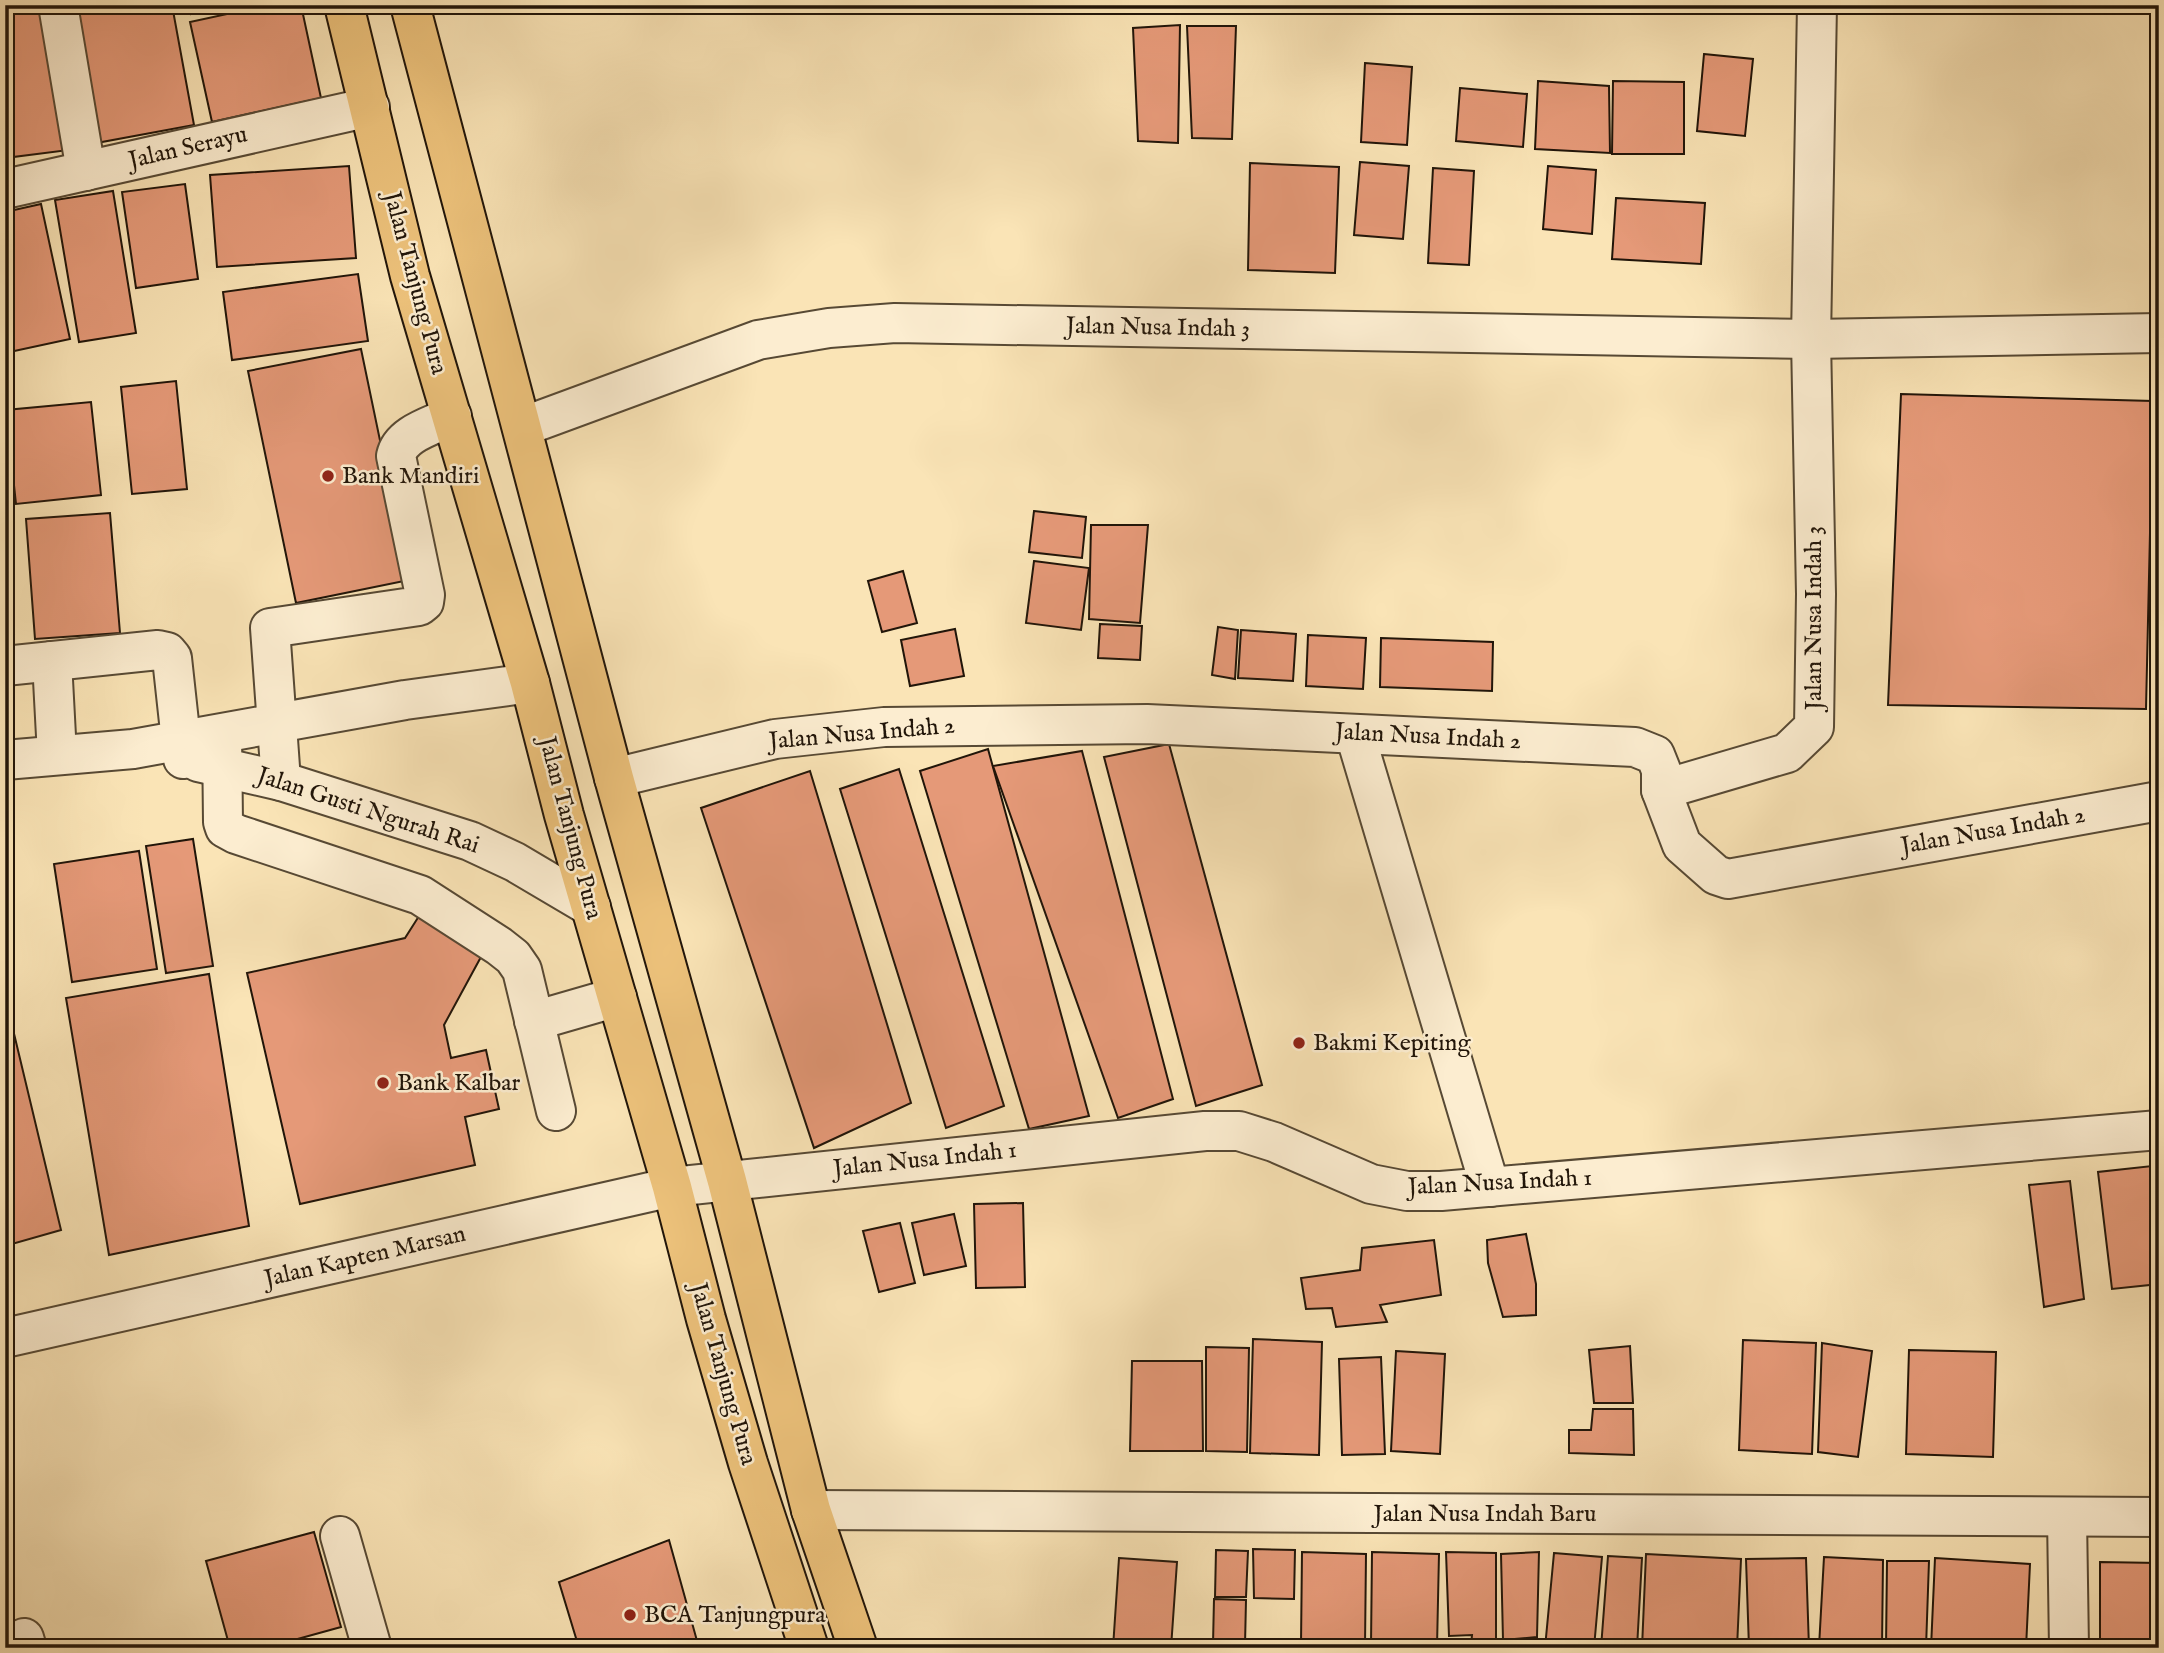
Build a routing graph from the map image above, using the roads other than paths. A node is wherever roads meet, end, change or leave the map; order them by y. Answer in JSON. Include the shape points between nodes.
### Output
{"nodes":[{"id":1,"x":58,"y":5,"type":"edge"},
{"id":2,"x":344,"y":5,"type":"edge"},
{"id":3,"x":410,"y":5,"type":"edge"},
{"id":4,"x":1817,"y":5,"type":"edge"},
{"id":5,"x":370,"y":107,"type":"junction"},
{"id":6,"x":86,"y":171,"type":"junction"},
{"id":7,"x":5,"y":189,"type":"edge"},
{"id":8,"x":2159,"y":334,"type":"edge"},
{"id":9,"x":1811,"y":339,"type":"junction"},
{"id":10,"x":452,"y":416,"type":"junction"},
{"id":11,"x":522,"y":427,"type":"junction"},
{"id":12,"x":52,"y":660,"type":"junction"},
{"id":13,"x":5,"y":666,"type":"edge"},
{"id":14,"x":530,"y":683,"type":"junction"},
{"id":15,"x":278,"y":723,"type":"junction"},
{"id":16,"x":1355,"y":734,"type":"junction"},
{"id":17,"x":182,"y":750,"type":"junction"},
{"id":18,"x":222,"y":750,"type":"junction"},
{"id":19,"x":57,"y":755,"type":"junction"},
{"id":20,"x":5,"y":760,"type":"edge"},
{"id":21,"x":614,"y":778,"type":"junction"},
{"id":22,"x":281,"y":781,"type":"junction"},
{"id":23,"x":1661,"y":790,"type":"junction"},
{"id":24,"x":2159,"y":801,"type":"edge"},
{"id":25,"x":591,"y":907,"type":"junction"},
{"id":26,"x":617,"y":997,"type":"junction"},
{"id":27,"x":534,"y":1021,"type":"junction"},
{"id":28,"x":556,"y":1111,"type":"dead end"},
{"id":29,"x":2159,"y":1130,"type":"edge"},
{"id":30,"x":727,"y":1181,"type":"junction"},
{"id":31,"x":672,"y":1187,"type":"junction"},
{"id":32,"x":1490,"y":1187,"type":"junction"},
{"id":33,"x":5,"y":1338,"type":"edge"},
{"id":34,"x":811,"y":1510,"type":"junction"},
{"id":35,"x":2067,"y":1517,"type":"junction"},
{"id":36,"x":2159,"y":1517,"type":"edge"},
{"id":37,"x":340,"y":1536,"type":"dead end"},
{"id":38,"x":372,"y":1648,"type":"edge"},
{"id":39,"x":809,"y":1648,"type":"edge"},
{"id":40,"x":858,"y":1648,"type":"edge"},
{"id":41,"x":2069,"y":1648,"type":"edge"}],
"edges":[{"from":1,"to":6,"type":"street"},
{"from":2,"to":5,"type":"highway","name":"Jalan Tanjung Pura"},
{"from":3,"to":11,"type":"highway","name":"Jalan Tanjung Pura"},
{"from":4,"to":9,"type":"street","name":"Jalan Nusa Indah 3"},
{"from":5,"to":6,"type":"street","name":"Jalan Serayu"},
{"from":5,"to":10,"type":"highway","name":"Jalan Tanjung Pura","via":[[410,275]]},
{"from":6,"to":7,"type":"street","name":"Jalan Serayu"},
{"from":8,"to":9,"type":"street","name":"Jalan Nusa Indah 3"},
{"from":9,"to":11,"type":"street","name":"Jalan Nusa Indah 3","via":[[882,324],[758,340]]},
{"from":9,"to":23,"type":"street","name":"Jalan Nusa Indah 3","via":[[1814,727],[1787,753]]},
{"from":10,"to":14,"type":"highway","name":"Jalan Tanjung Pura"},
{"from":10,"to":15,"type":"street","via":[[406,438],[396,456],[424,602],[271,628]]},
{"from":11,"to":21,"type":"highway","name":"Jalan Tanjung Pura"},
{"from":12,"to":13,"type":"street"},
{"from":12,"to":17,"type":"street","via":[[167,652],[172,658]]},
{"from":12,"to":19,"type":"street"},
{"from":14,"to":15,"type":"street","name":"Jalan Gusti Ngurah Rai"},
{"from":14,"to":25,"type":"highway","name":"Jalan Tanjung Pura"},
{"from":15,"to":18,"type":"street","name":"Jalan Gusti Ngurah Rai"},
{"from":15,"to":22,"type":"street"},
{"from":16,"to":21,"type":"street","name":"Jalan Nusa Indah 2","via":[[1147,724],[884,727],[775,738]]},
{"from":16,"to":23,"type":"street","name":"Jalan Nusa Indah 2","via":[[1635,747],[1655,755]]},
{"from":16,"to":32,"type":"street"},
{"from":17,"to":18,"type":"street","name":"Jalan Gusti Ngurah Rai"},
{"from":17,"to":19,"type":"street","name":"Jalan Gusti Ngurah Rai"},
{"from":18,"to":22,"type":"street","name":"Jalan Gusti Ngurah Rai"},
{"from":18,"to":27,"type":"street","via":[[225,828],[408,891],[440,907],[513,957],[522,970]]},
{"from":19,"to":20,"type":"street","name":"Jalan Gusti Ngurah Rai"},
{"from":21,"to":30,"type":"highway","name":"Jalan Tanjung Pura"},
{"from":22,"to":25,"type":"street","name":"Jalan Gusti Ngurah Rai","via":[[470,841]]},
{"from":23,"to":24,"type":"street","name":"Jalan Nusa Indah 2","via":[[1682,845],[1716,875],[1728,879]]},
{"from":25,"to":26,"type":"highway","name":"Jalan Tanjung Pura"},
{"from":26,"to":27,"type":"street"},
{"from":26,"to":31,"type":"highway","name":"Jalan Tanjung Pura"},
{"from":27,"to":28,"type":"street"},
{"from":29,"to":32,"type":"street","name":"Jalan Nusa Indah 1"},
{"from":30,"to":31,"type":"street","name":"Jalan Kapten Marsan"},
{"from":30,"to":32,"type":"street","name":"Jalan Nusa Indah 1","via":[[1239,1131],[1371,1184],[1407,1191]]},
{"from":30,"to":34,"type":"highway","name":"Jalan Tanjung Pura"},
{"from":31,"to":33,"type":"street","name":"Jalan Kapten Marsan"},
{"from":31,"to":39,"type":"highway","name":"Jalan Tanjung Pura","via":[[744,1450]]},
{"from":34,"to":35,"type":"street","name":"Jalan Nusa Indah Baru"},
{"from":34,"to":40,"type":"highway","name":"Jalan Tanjung Pura"},
{"from":35,"to":36,"type":"street","name":"Jalan Nusa Indah Baru"},
{"from":35,"to":41,"type":"street"},
{"from":37,"to":38,"type":"street"}]}
